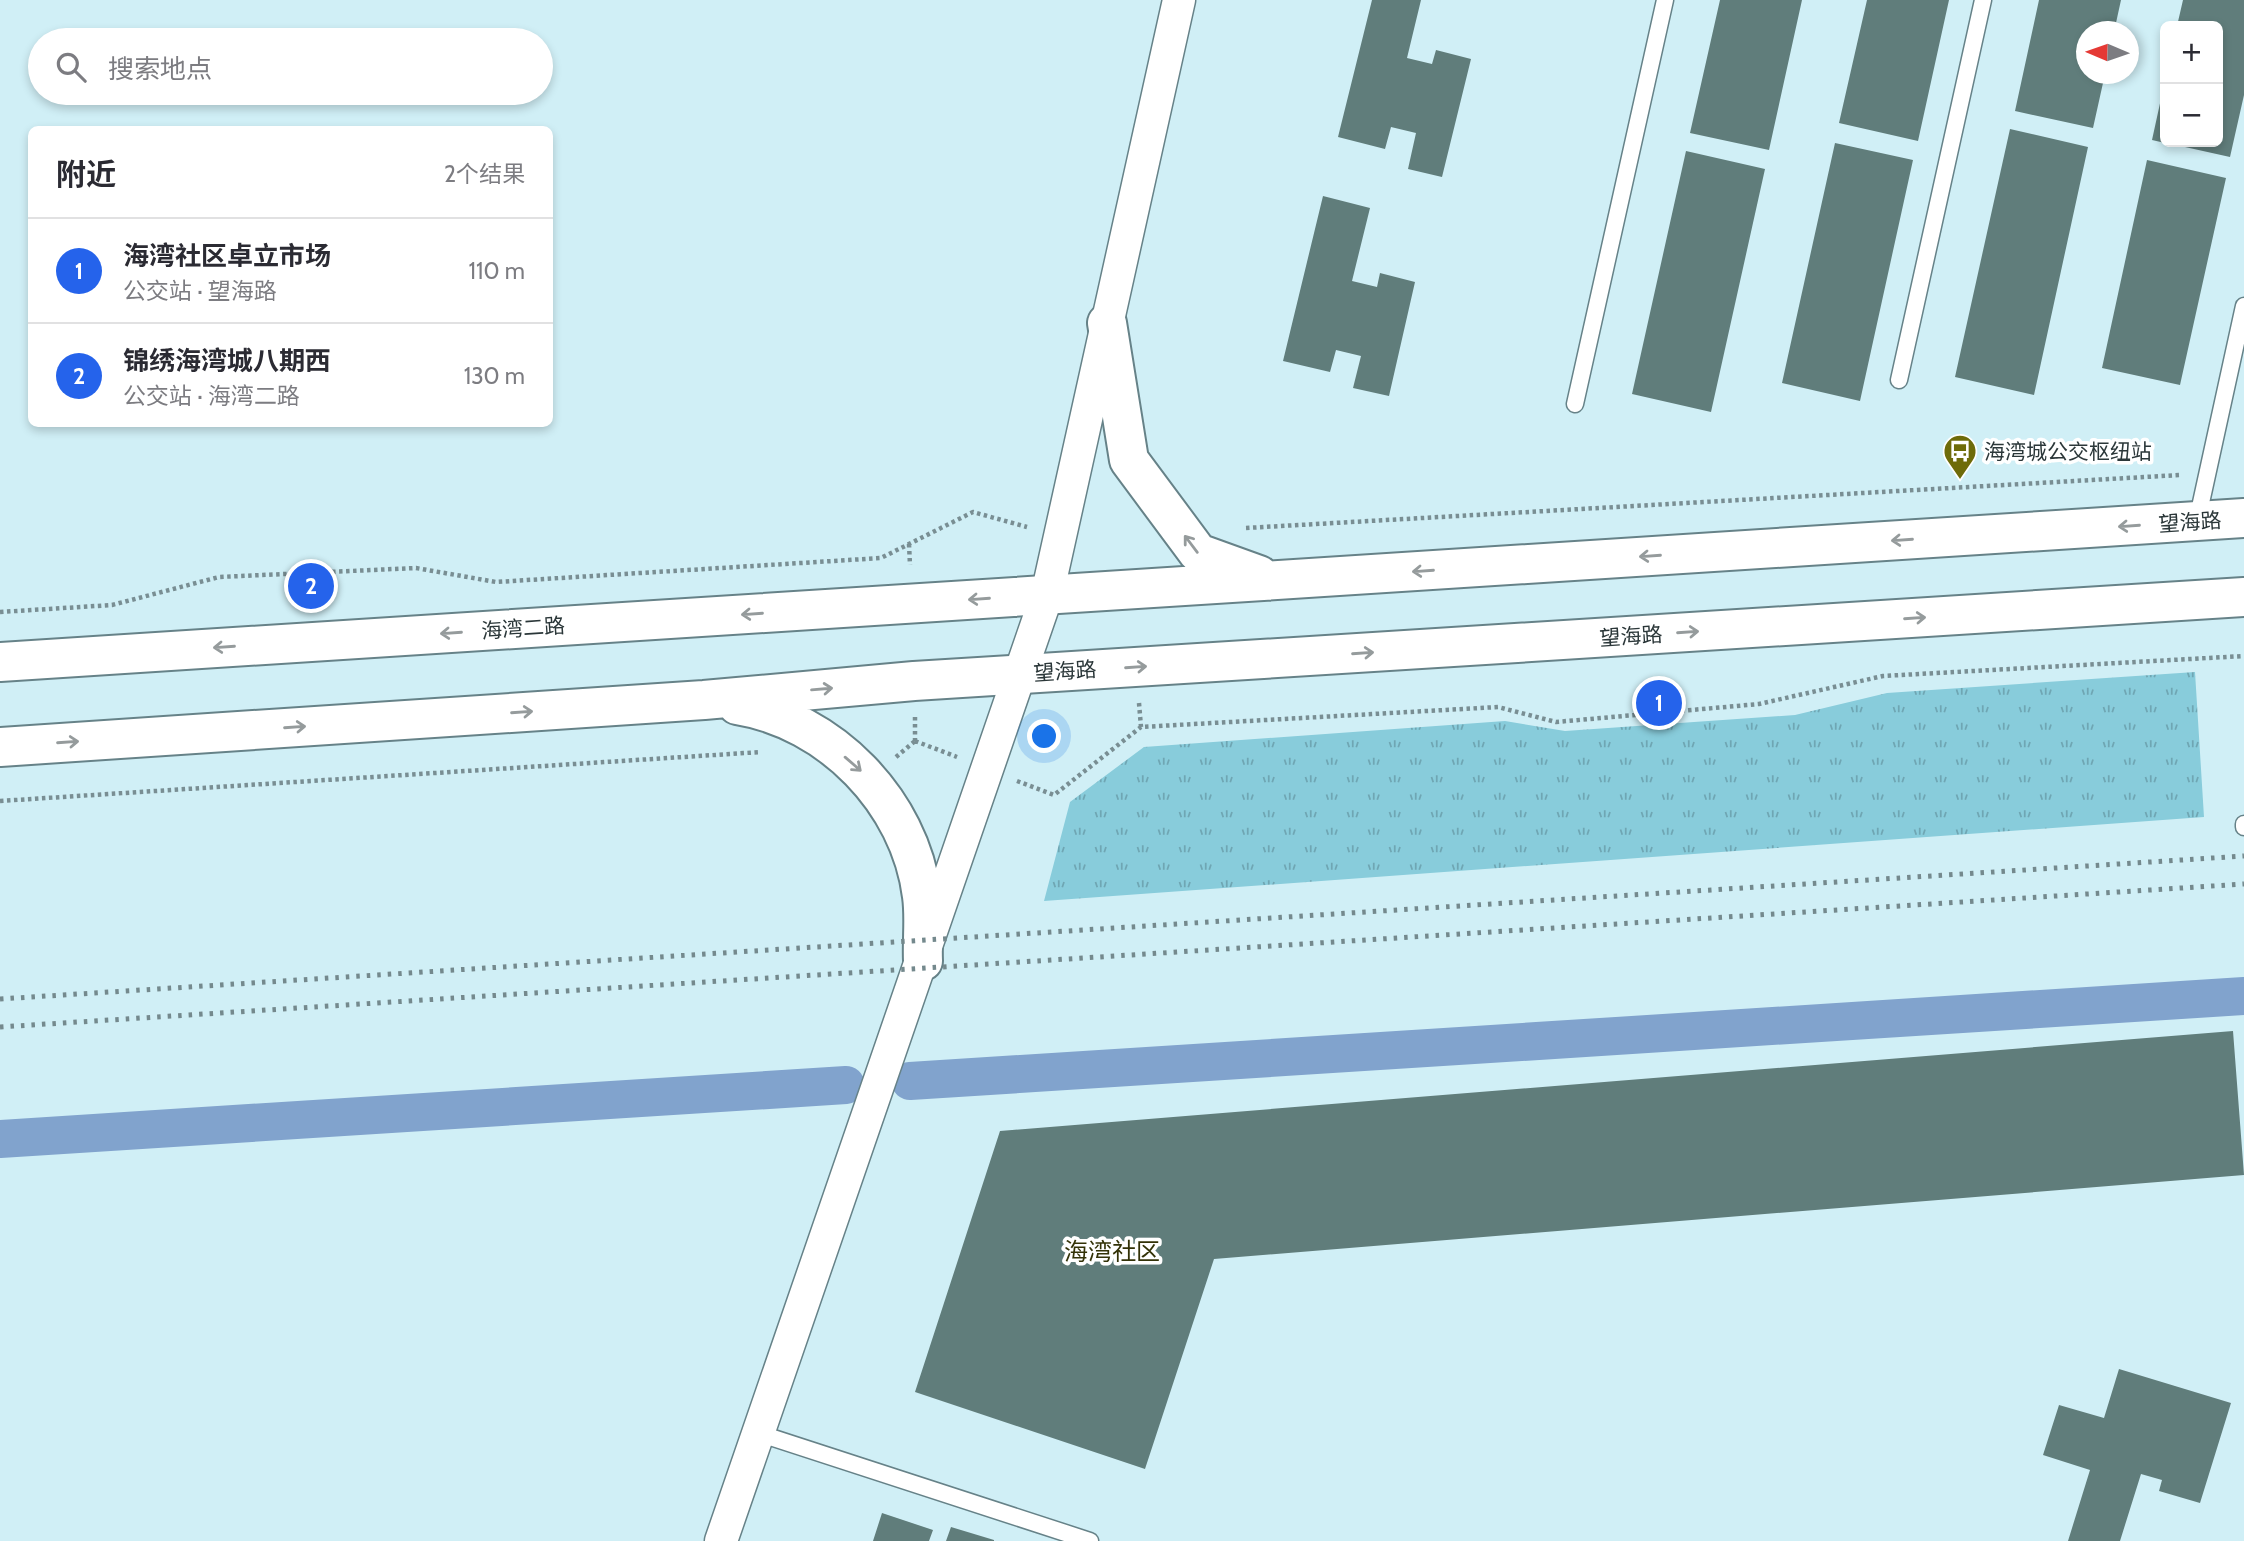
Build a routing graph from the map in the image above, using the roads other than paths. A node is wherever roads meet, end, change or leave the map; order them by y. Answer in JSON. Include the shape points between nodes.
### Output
{"nodes":[{"id":1,"x":1179,"y":0,"type":"edge"},
{"id":2,"x":1665,"y":0,"type":"edge"},
{"id":3,"x":1983,"y":0,"type":"edge"},
{"id":4,"x":2244,"y":306,"type":"edge"},
{"id":5,"x":1107,"y":323,"type":"junction"},
{"id":6,"x":1899,"y":380,"type":"dead end"},
{"id":7,"x":1575,"y":404,"type":"dead end"},
{"id":8,"x":2244,"y":518,"type":"edge"},
{"id":9,"x":2197,"y":521,"type":"junction"},
{"id":10,"x":1274,"y":580,"type":"junction"},
{"id":11,"x":1047,"y":595,"type":"junction"},
{"id":12,"x":2244,"y":597,"type":"edge"},
{"id":13,"x":0,"y":662,"type":"edge"},
{"id":14,"x":1019,"y":675,"type":"junction"},
{"id":15,"x":704,"y":700,"type":"junction"},
{"id":16,"x":0,"y":747,"type":"edge"},
{"id":17,"x":922,"y":961,"type":"junction"},
{"id":18,"x":758,"y":1433,"type":"junction"},
{"id":19,"x":721,"y":1541,"type":"edge"},
{"id":20,"x":1090,"y":1541,"type":"edge"}],
"edges":[{"from":1,"to":5,"type":"street"},
{"from":2,"to":7,"type":"lane"},
{"from":3,"to":6,"type":"lane"},
{"from":4,"to":9,"type":"lane"},
{"from":10,"to":5,"type":"street","one_way":true,"via":[[1198,553],[1129,460]]},
{"from":5,"to":11,"type":"street"},
{"from":8,"to":9,"type":"street","name":"望海路"},
{"from":9,"to":10,"type":"street","name":"望海路","one_way":true},
{"from":10,"to":11,"type":"street","name":"望海路"},
{"from":11,"to":13,"type":"street","name":"海湾二路","one_way":true},
{"from":11,"to":14,"type":"street"},
{"from":14,"to":12,"type":"street","name":"望海路","one_way":true},
{"from":15,"to":14,"type":"street","one_way":true},
{"from":14,"to":17,"type":"street"},
{"from":16,"to":15,"type":"street","one_way":true},
{"from":15,"to":17,"type":"street","one_way":true,"via":[[766,710],[823,737],[870,779],[904,833],[919,883]]},
{"from":17,"to":18,"type":"street"},
{"from":18,"to":19,"type":"street"},
{"from":18,"to":20,"type":"lane"}]}
